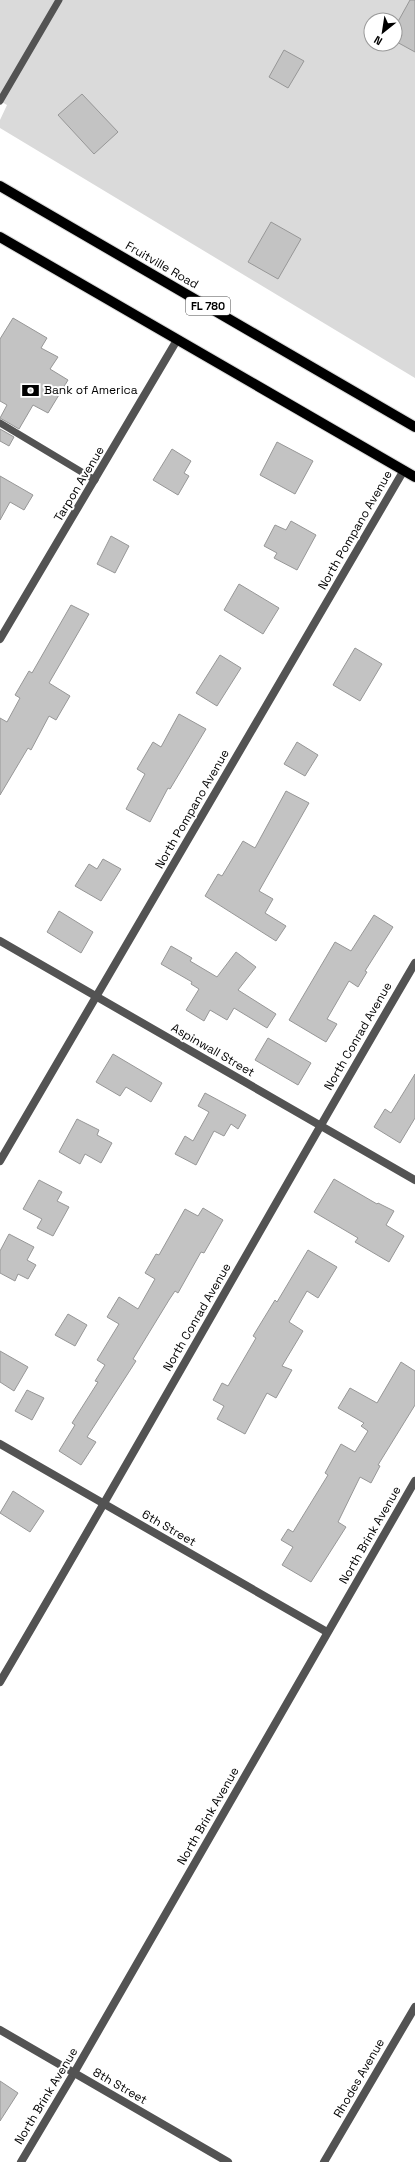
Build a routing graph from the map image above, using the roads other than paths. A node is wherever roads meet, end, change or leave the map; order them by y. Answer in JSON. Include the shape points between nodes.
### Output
{"nodes":[{"id":1,"x":59,"y":0,"type":"edge"},
{"id":2,"x":0,"y":102,"type":"edge"},
{"id":3,"x":0,"y":186,"type":"edge"},
{"id":4,"x":0,"y":237,"type":"edge"},
{"id":5,"x":177,"y":340,"type":"junction"},
{"id":6,"x":0,"y":422,"type":"edge"},
{"id":7,"x":415,"y":426,"type":"edge"},
{"id":8,"x":404,"y":470,"type":"junction"},
{"id":9,"x":415,"y":477,"type":"edge"},
{"id":10,"x":95,"y":480,"type":"junction"},
{"id":11,"x":0,"y":639,"type":"edge"},
{"id":12,"x":0,"y":941,"type":"edge"},
{"id":13,"x":415,"y":963,"type":"edge"},
{"id":14,"x":96,"y":996,"type":"junction"},
{"id":15,"x":320,"y":1125,"type":"junction"},
{"id":16,"x":0,"y":1161,"type":"edge"},
{"id":17,"x":415,"y":1180,"type":"edge"},
{"id":18,"x":0,"y":1444,"type":"edge"},
{"id":19,"x":415,"y":1481,"type":"edge"},
{"id":20,"x":104,"y":1504,"type":"junction"},
{"id":21,"x":327,"y":1632,"type":"junction"},
{"id":22,"x":0,"y":1682,"type":"edge"},
{"id":23,"x":415,"y":2007,"type":"edge"},
{"id":24,"x":0,"y":2030,"type":"edge"},
{"id":25,"x":74,"y":2074,"type":"junction"},
{"id":26,"x":21,"y":2162,"type":"edge"},
{"id":27,"x":228,"y":2162,"type":"edge"},
{"id":28,"x":324,"y":2162,"type":"edge"}],
"edges":[{"from":1,"to":2,"type":"lane"},
{"from":3,"to":7,"type":"main road","name":"Fruitville Road","number":"FL 780"},
{"from":4,"to":5,"type":"main road"},
{"from":5,"to":8,"type":"main road"},
{"from":5,"to":10,"type":"street","name":"Tarpon Avenue"},
{"from":6,"to":10,"type":"lane"},
{"from":8,"to":9,"type":"main road"},
{"from":8,"to":14,"type":"street","name":"North Pompano Avenue"},
{"from":10,"to":11,"type":"street","name":"Tarpon Avenue"},
{"from":12,"to":14,"type":"street","name":"Aspinwall Street"},
{"from":13,"to":15,"type":"street","name":"North Conrad Avenue"},
{"from":14,"to":15,"type":"street","name":"Aspinwall Street"},
{"from":14,"to":16,"type":"street","name":"North Pompano Avenue"},
{"from":15,"to":17,"type":"street","name":"Aspinwall Street"},
{"from":15,"to":20,"type":"street","name":"North Conrad Avenue"},
{"from":18,"to":20,"type":"street","name":"6th Street"},
{"from":19,"to":21,"type":"street","name":"North Brink Avenue"},
{"from":20,"to":21,"type":"street","name":"6th Street"},
{"from":20,"to":22,"type":"street","name":"North Conrad Avenue"},
{"from":21,"to":25,"type":"street","name":"North Brink Avenue"},
{"from":23,"to":28,"type":"street","name":"Rhodes Avenue"},
{"from":24,"to":25,"type":"street","name":"8th Street"},
{"from":25,"to":26,"type":"street","name":"North Brink Avenue"},
{"from":25,"to":27,"type":"street","name":"8th Street"}]}
